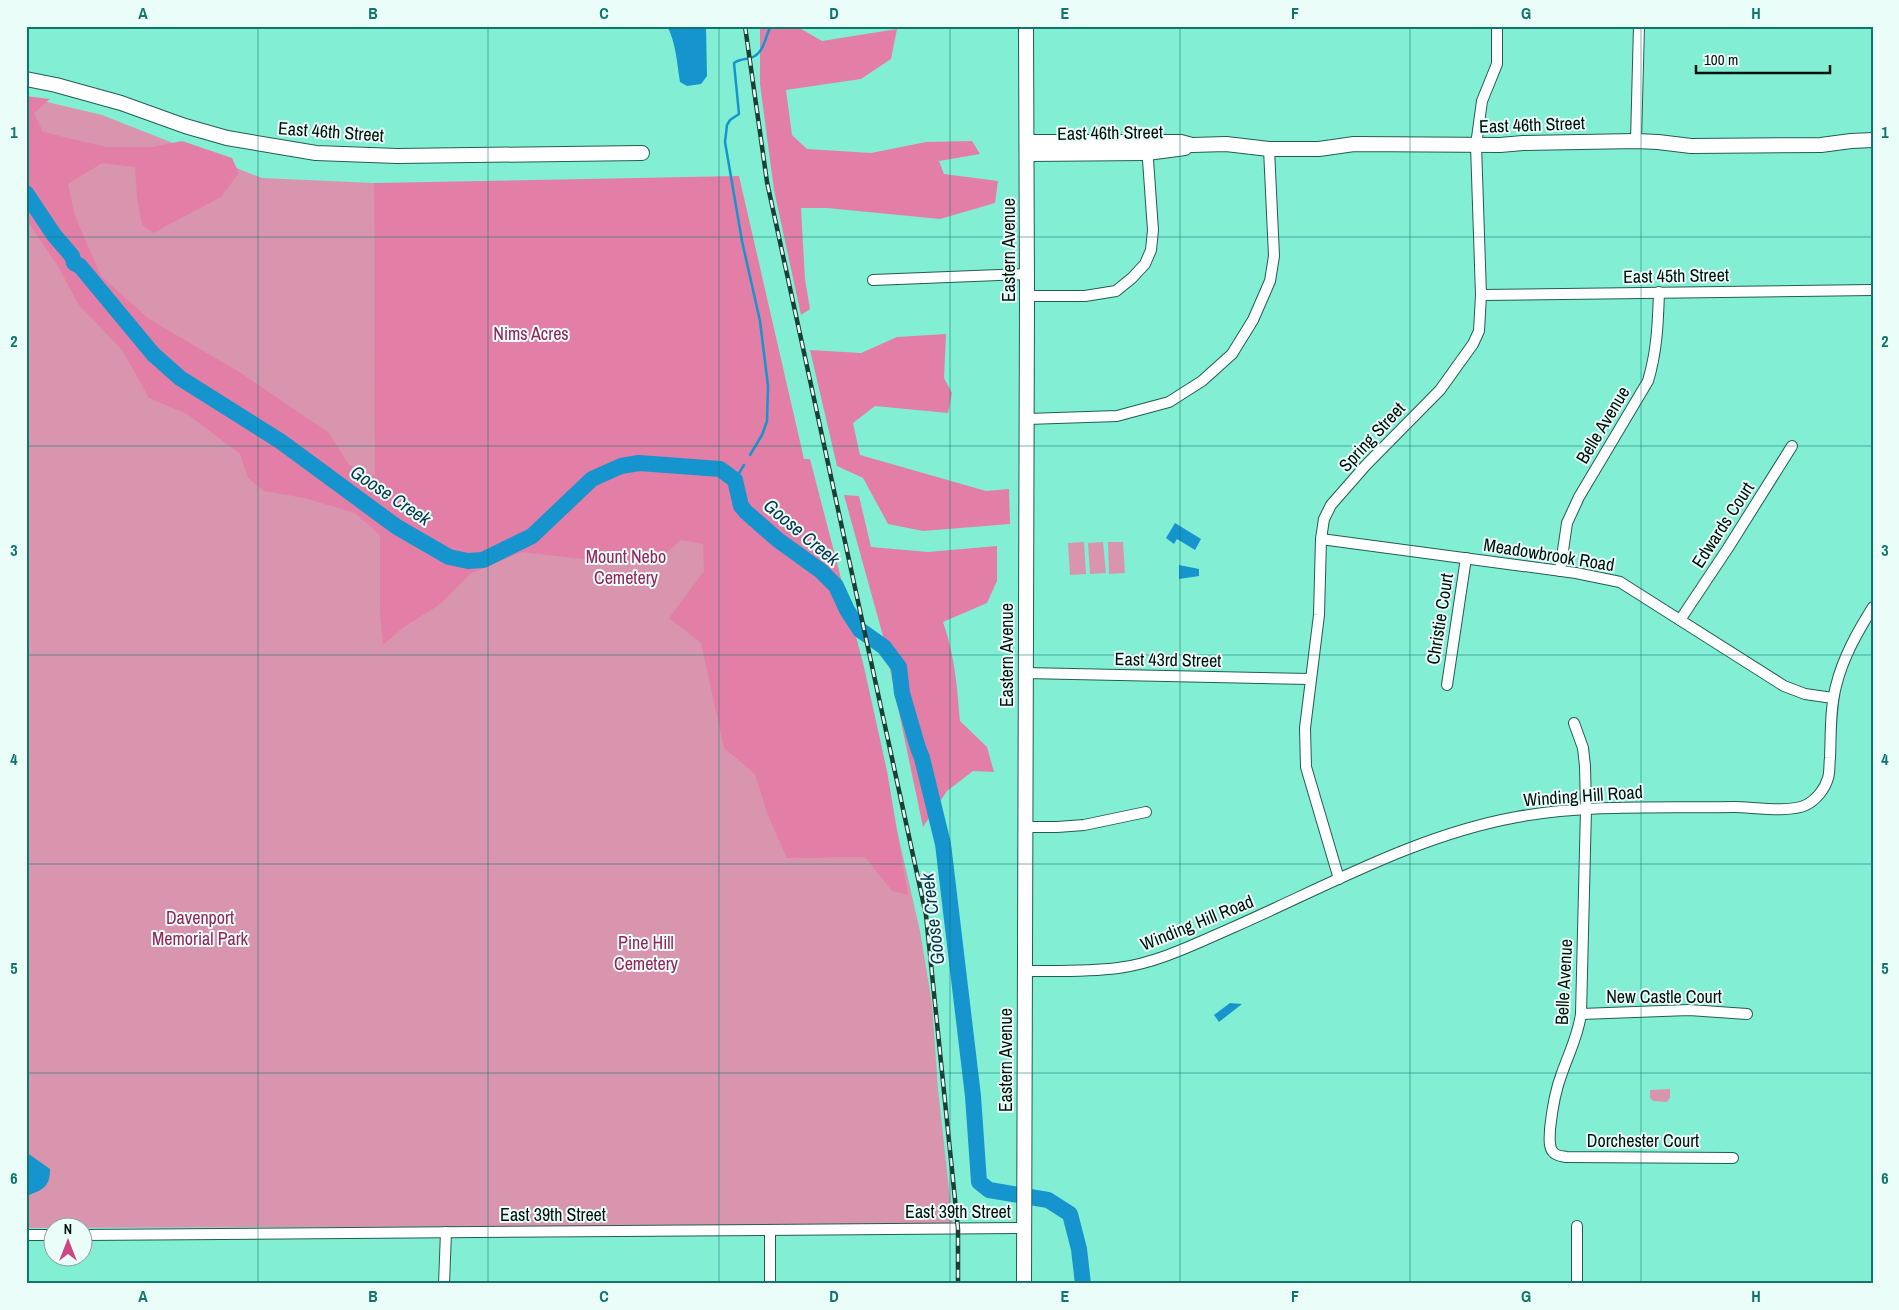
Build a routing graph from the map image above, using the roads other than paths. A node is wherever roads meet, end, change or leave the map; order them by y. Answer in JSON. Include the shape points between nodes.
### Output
{"nodes":[{"id":1,"x":1026,"y":26,"type":"edge"},
{"id":2,"x":1498,"y":26,"type":"edge"},
{"id":3,"x":1639,"y":26,"type":"edge"},
{"id":4,"x":26,"y":79,"type":"edge"},
{"id":5,"x":1873,"y":140,"type":"edge"},
{"id":6,"x":1636,"y":141,"type":"junction"},
{"id":7,"x":1476,"y":145,"type":"junction"},
{"id":8,"x":1027,"y":148,"type":"junction"},
{"id":9,"x":1147,"y":148,"type":"junction"},
{"id":10,"x":1269,"y":149,"type":"junction"},
{"id":11,"x":642,"y":153,"type":"dead end"},
{"id":12,"x":1027,"y":274,"type":"junction"},
{"id":13,"x":873,"y":280,"type":"dead end"},
{"id":14,"x":1873,"y":290,"type":"edge"},
{"id":15,"x":1658,"y":292,"type":"junction"},
{"id":16,"x":1480,"y":294,"type":"junction"},
{"id":17,"x":1027,"y":296,"type":"junction"},
{"id":18,"x":1027,"y":419,"type":"junction"},
{"id":19,"x":1792,"y":446,"type":"dead end"},
{"id":20,"x":1320,"y":539,"type":"junction"},
{"id":21,"x":1466,"y":558,"type":"junction"},
{"id":22,"x":1560,"y":571,"type":"junction"},
{"id":23,"x":1873,"y":606,"type":"edge"},
{"id":24,"x":1680,"y":620,"type":"junction"},
{"id":25,"x":1869,"y":622,"type":"edge"},
{"id":26,"x":1025,"y":674,"type":"junction"},
{"id":27,"x":1311,"y":679,"type":"junction"},
{"id":28,"x":1447,"y":685,"type":"dead end"},
{"id":29,"x":1833,"y":698,"type":"junction"},
{"id":30,"x":1574,"y":723,"type":"dead end"},
{"id":31,"x":1586,"y":809,"type":"junction"},
{"id":32,"x":1146,"y":812,"type":"dead end"},
{"id":33,"x":1025,"y":826,"type":"junction"},
{"id":34,"x":1339,"y":880,"type":"junction"},
{"id":35,"x":1025,"y":971,"type":"junction"},
{"id":36,"x":1581,"y":1014,"type":"junction"},
{"id":37,"x":1747,"y":1014,"type":"dead end"},
{"id":38,"x":1553,"y":1153,"type":"joint"},
{"id":39,"x":1733,"y":1158,"type":"dead end"},
{"id":40,"x":1577,"y":1226,"type":"dead end"},
{"id":41,"x":1025,"y":1228,"type":"junction"},
{"id":42,"x":770,"y":1230,"type":"junction"},
{"id":43,"x":446,"y":1232,"type":"junction"},
{"id":44,"x":26,"y":1235,"type":"edge"},
{"id":45,"x":42,"y":1235,"type":"edge"},
{"id":46,"x":92,"y":1235,"type":"edge"},
{"id":47,"x":444,"y":1284,"type":"edge"},
{"id":48,"x":770,"y":1284,"type":"edge"},
{"id":49,"x":1024,"y":1284,"type":"edge"},
{"id":50,"x":1577,"y":1284,"type":"edge"}],
"edges":[{"from":1,"to":8,"type":"street","name":"Eastern Avenue"},
{"from":2,"to":7,"type":"street","name":"Spring Street","via":[[1497,64],[1482,101]]},
{"from":3,"to":6,"type":"street"},
{"from":4,"to":11,"type":"street","name":"East 46th Street","via":[[56,84],[227,138],[316,153],[379,156]]},
{"from":5,"to":6,"type":"street","name":"East 46th Street","via":[[1821,145],[1691,146]]},
{"from":6,"to":7,"type":"street","name":"East 46th Street"},
{"from":7,"to":10,"type":"street","name":"East 46th Street","via":[[1354,144],[1319,149]]},
{"from":7,"to":16,"type":"street","name":"Spring Street"},
{"from":8,"to":9,"type":"street","name":"East 46th Street"},
{"from":8,"to":12,"type":"street","name":"Eastern Avenue"},
{"from":9,"to":10,"type":"street","name":"East 46th Street","via":[[1181,142]]},
{"from":9,"to":17,"type":"street","via":[[1153,230],[1151,250],[1145,264],[1116,291],[1085,296]]},
{"from":10,"to":18,"type":"street","via":[[1274,256],[1270,281],[1253,320],[1232,354],[1202,381],[1169,402],[1117,416]]},
{"from":12,"to":13,"type":"street"},
{"from":12,"to":17,"type":"street","name":"Eastern Avenue"},
{"from":14,"to":15,"type":"street","name":"East 45th Street"},
{"from":15,"to":16,"type":"street","name":"East 45th Street"},
{"from":15,"to":22,"type":"street","name":"Belle Avenue","via":[[1658,336],[1648,381],[1567,522]]},
{"from":16,"to":20,"type":"street","name":"Spring Street","via":[[1479,331],[1473,344],[1440,390],[1331,505]]},
{"from":17,"to":18,"type":"street","name":"Eastern Avenue"},
{"from":18,"to":26,"type":"street","name":"Eastern Avenue"},
{"from":19,"to":24,"type":"street","name":"Edwards Court"},
{"from":20,"to":21,"type":"street","name":"Meadowbrook Road"},
{"from":20,"to":27,"type":"street","name":"Spring Street","via":[[1319,615]]},
{"from":21,"to":22,"type":"street","name":"Meadowbrook Road"},
{"from":21,"to":28,"type":"street","name":"Christie Court"},
{"from":22,"to":24,"type":"street","name":"Meadowbrook Road","via":[[1620,582]]},
{"from":23,"to":25,"type":"street","name":"Winding Hill Road"},
{"from":24,"to":29,"type":"street","name":"Meadowbrook Road","via":[[1784,686],[1806,694]]},
{"from":25,"to":29,"type":"street","name":"Winding Hill Road","via":[[1850,647]]},
{"from":26,"to":27,"type":"street","name":"East 43rd Street"},
{"from":26,"to":33,"type":"street","name":"Eastern Avenue"},
{"from":27,"to":34,"type":"street","name":"Spring Street","via":[[1305,728],[1306,767]]},
{"from":29,"to":31,"type":"street","name":"Winding Hill Road","via":[[1828,778],[1821,793],[1805,806],[1783,809]]},
{"from":30,"to":31,"type":"street","name":"Belle Avenue","via":[[1583,748]]},
{"from":31,"to":34,"type":"street","name":"Winding Hill Road","via":[[1551,811],[1464,828],[1389,856]]},
{"from":31,"to":36,"type":"street","name":"Belle Avenue"},
{"from":32,"to":33,"type":"street","via":[[1084,825]]},
{"from":33,"to":35,"type":"street","name":"Eastern Avenue"},
{"from":34,"to":35,"type":"street","name":"Winding Hill Road","via":[[1182,950],[1151,960],[1118,968]]},
{"from":35,"to":41,"type":"street","name":"Eastern Avenue"},
{"from":36,"to":37,"type":"street","name":"New Castle Court","via":[[1689,1010]]},
{"from":36,"to":38,"type":"street","name":"Belle Avenue","via":[[1577,1036],[1553,1104],[1550,1143]]},
{"from":38,"to":39,"type":"street","name":"Dorchester Court","via":[[1566,1157]]},
{"from":40,"to":50,"type":"street"},
{"from":41,"to":42,"type":"street","name":"East 39th Street"},
{"from":41,"to":49,"type":"street","name":"Eastern Avenue"},
{"from":42,"to":43,"type":"street","name":"East 39th Street"},
{"from":42,"to":48,"type":"street"},
{"from":43,"to":46,"type":"street","name":"East 39th Street"},
{"from":43,"to":47,"type":"street"},
{"from":44,"to":45,"type":"street"}]}
